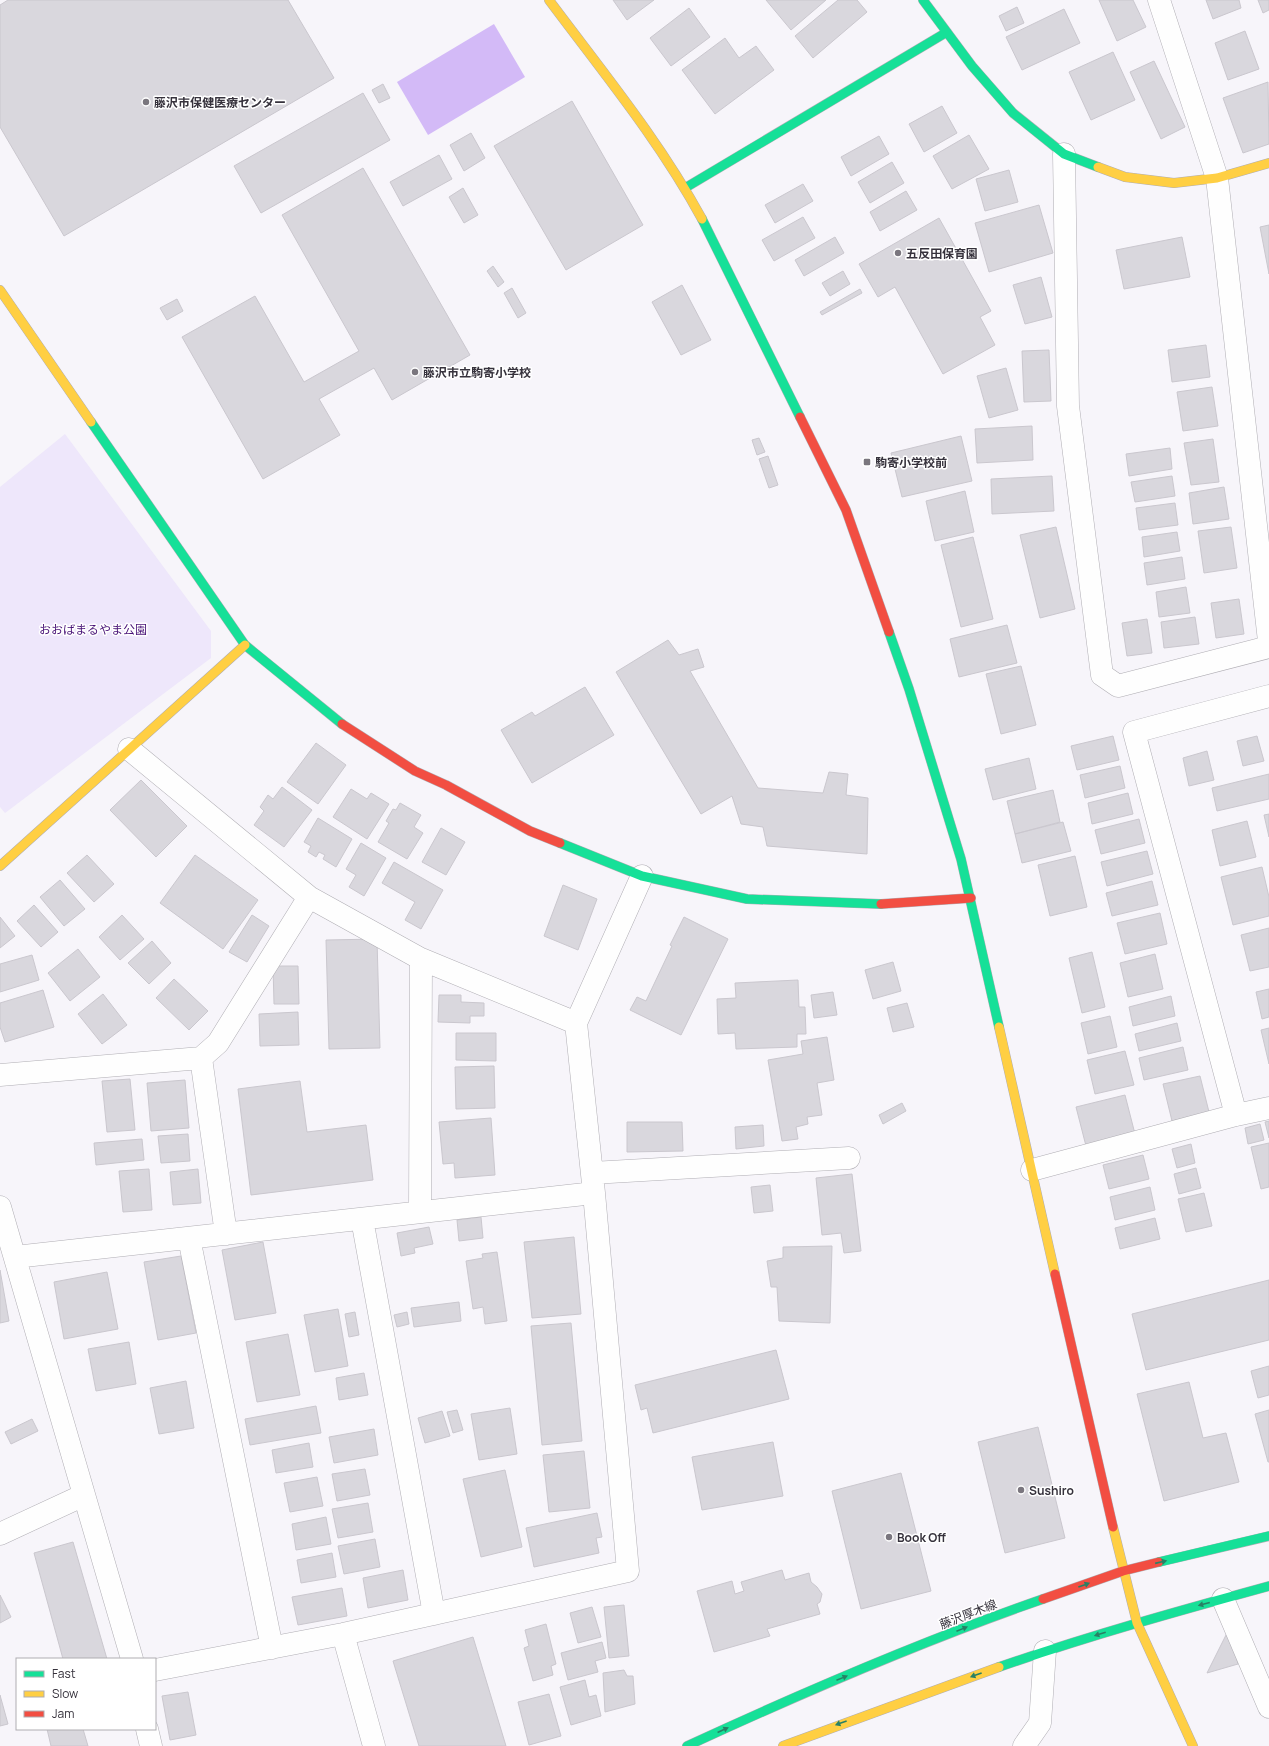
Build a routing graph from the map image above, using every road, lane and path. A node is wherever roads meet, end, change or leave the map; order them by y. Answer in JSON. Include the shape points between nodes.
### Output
{"nodes":[{"id":1,"x":549,"y":0,"type":"edge"},
{"id":2,"x":923,"y":0,"type":"edge"},
{"id":3,"x":1159,"y":0,"type":"edge"},
{"id":4,"x":947,"y":32,"type":"junction"},
{"id":5,"x":1064,"y":154,"type":"junction"},
{"id":6,"x":1269,"y":163,"type":"edge"},
{"id":7,"x":1217,"y":178,"type":"junction"},
{"id":8,"x":685,"y":188,"type":"junction"},
{"id":9,"x":0,"y":290,"type":"edge"},
{"id":10,"x":1269,"y":642,"type":"edge"},
{"id":11,"x":245,"y":645,"type":"junction"},
{"id":12,"x":1269,"y":647,"type":"edge"},
{"id":13,"x":1269,"y":696,"type":"edge"},
{"id":14,"x":129,"y":749,"type":"junction"},
{"id":15,"x":0,"y":866,"type":"edge"},
{"id":16,"x":642,"y":876,"type":"junction"},
{"id":17,"x":309,"y":897,"type":"junction"},
{"id":18,"x":971,"y":898,"type":"junction"},
{"id":19,"x":421,"y":959,"type":"junction"},
{"id":20,"x":576,"y":1023,"type":"junction"},
{"id":21,"x":201,"y":1058,"type":"junction"},
{"id":22,"x":0,"y":1075,"type":"edge"},
{"id":23,"x":1269,"y":1108,"type":"edge"},
{"id":24,"x":1236,"y":1115,"type":"junction"},
{"id":25,"x":849,"y":1158,"type":"dead end"},
{"id":26,"x":1032,"y":1170,"type":"junction"},
{"id":27,"x":593,"y":1183,"type":"junction"},
{"id":28,"x":0,"y":1206,"type":"edge"},
{"id":29,"x":420,"y":1212,"type":"junction"},
{"id":30,"x":362,"y":1219,"type":"junction"},
{"id":31,"x":226,"y":1234,"type":"junction"},
{"id":32,"x":189,"y":1238,"type":"junction"},
{"id":33,"x":15,"y":1257,"type":"junction"},
{"id":34,"x":84,"y":1495,"type":"junction"},
{"id":35,"x":0,"y":1534,"type":"edge"},
{"id":36,"x":1269,"y":1536,"type":"edge"},
{"id":37,"x":1123,"y":1571,"type":"junction"},
{"id":38,"x":1269,"y":1586,"type":"edge"},
{"id":39,"x":1223,"y":1599,"type":"junction"},
{"id":40,"x":434,"y":1614,"type":"junction"},
{"id":41,"x":1137,"y":1622,"type":"junction"},
{"id":42,"x":343,"y":1634,"type":"junction"},
{"id":43,"x":272,"y":1648,"type":"junction"},
{"id":44,"x":1045,"y":1651,"type":"junction"},
{"id":45,"x":132,"y":1658,"type":"edge"},
{"id":46,"x":156,"y":1670,"type":"edge"},
{"id":47,"x":1269,"y":1707,"type":"edge"},
{"id":48,"x":147,"y":1730,"type":"edge"},
{"id":49,"x":151,"y":1746,"type":"edge"},
{"id":50,"x":374,"y":1746,"type":"edge"},
{"id":51,"x":687,"y":1746,"type":"edge"},
{"id":52,"x":783,"y":1746,"type":"edge"},
{"id":53,"x":1024,"y":1746,"type":"edge"},
{"id":54,"x":1193,"y":1746,"type":"edge"}],
"edges":[{"from":1,"to":8,"type":"street","via":[[657,144]]},
{"from":2,"to":4,"type":"street"},
{"from":3,"to":7,"type":"street"},
{"from":4,"to":5,"type":"street","via":[[1012,113]]},
{"from":4,"to":8,"type":"street"},
{"from":5,"to":7,"type":"street","via":[[1125,177],[1174,183]]},
{"from":5,"to":12,"type":"street","via":[[1068,406],[1102,674],[1118,686]]},
{"from":6,"to":7,"type":"street"},
{"from":7,"to":10,"type":"street"},
{"from":8,"to":18,"type":"street","via":[[846,510],[909,688]]},
{"from":9,"to":11,"type":"street"},
{"from":11,"to":14,"type":"street"},
{"from":11,"to":16,"type":"street","via":[[348,728],[415,771],[530,831]]},
{"from":13,"to":24,"type":"street","via":[[1134,732]]},
{"from":14,"to":15,"type":"street"},
{"from":14,"to":17,"type":"street"},
{"from":16,"to":18,"type":"street","via":[[747,899],[894,904]]},
{"from":16,"to":20,"type":"street"},
{"from":17,"to":19,"type":"street"},
{"from":17,"to":21,"type":"street","via":[[218,1043]]},
{"from":18,"to":26,"type":"street"},
{"from":19,"to":20,"type":"street"},
{"from":19,"to":29,"type":"street"},
{"from":20,"to":27,"type":"street"},
{"from":21,"to":22,"type":"street"},
{"from":21,"to":31,"type":"street"},
{"from":23,"to":24,"type":"street"},
{"from":24,"to":26,"type":"street"},
{"from":25,"to":27,"type":"street"},
{"from":26,"to":37,"type":"street"},
{"from":27,"to":29,"type":"street"},
{"from":27,"to":40,"type":"street","via":[[628,1571]]},
{"from":28,"to":33,"type":"street"},
{"from":29,"to":30,"type":"street"},
{"from":30,"to":31,"type":"street"},
{"from":30,"to":40,"type":"street"},
{"from":31,"to":32,"type":"street"},
{"from":32,"to":33,"type":"street"},
{"from":32,"to":43,"type":"street"},
{"from":33,"to":34,"type":"street"},
{"from":34,"to":35,"type":"street"},
{"from":34,"to":45,"type":"street"},
{"from":37,"to":36,"type":"street","name":"藤沢厚木線","one_way":true},
{"from":37,"to":41,"type":"street"},
{"from":51,"to":37,"type":"street","name":"藤沢厚木線","one_way":true,"via":[[794,1697],[971,1625]]},
{"from":38,"to":39,"type":"street"},
{"from":39,"to":41,"type":"street","one_way":true},
{"from":39,"to":47,"type":"street"},
{"from":40,"to":42,"type":"street"},
{"from":41,"to":44,"type":"street","one_way":true},
{"from":41,"to":54,"type":"street"},
{"from":42,"to":43,"type":"street"},
{"from":42,"to":50,"type":"street"},
{"from":43,"to":46,"type":"street"},
{"from":44,"to":52,"type":"street","one_way":true},
{"from":44,"to":53,"type":"street","via":[[1040,1723]]},
{"from":48,"to":49,"type":"street"}]}
